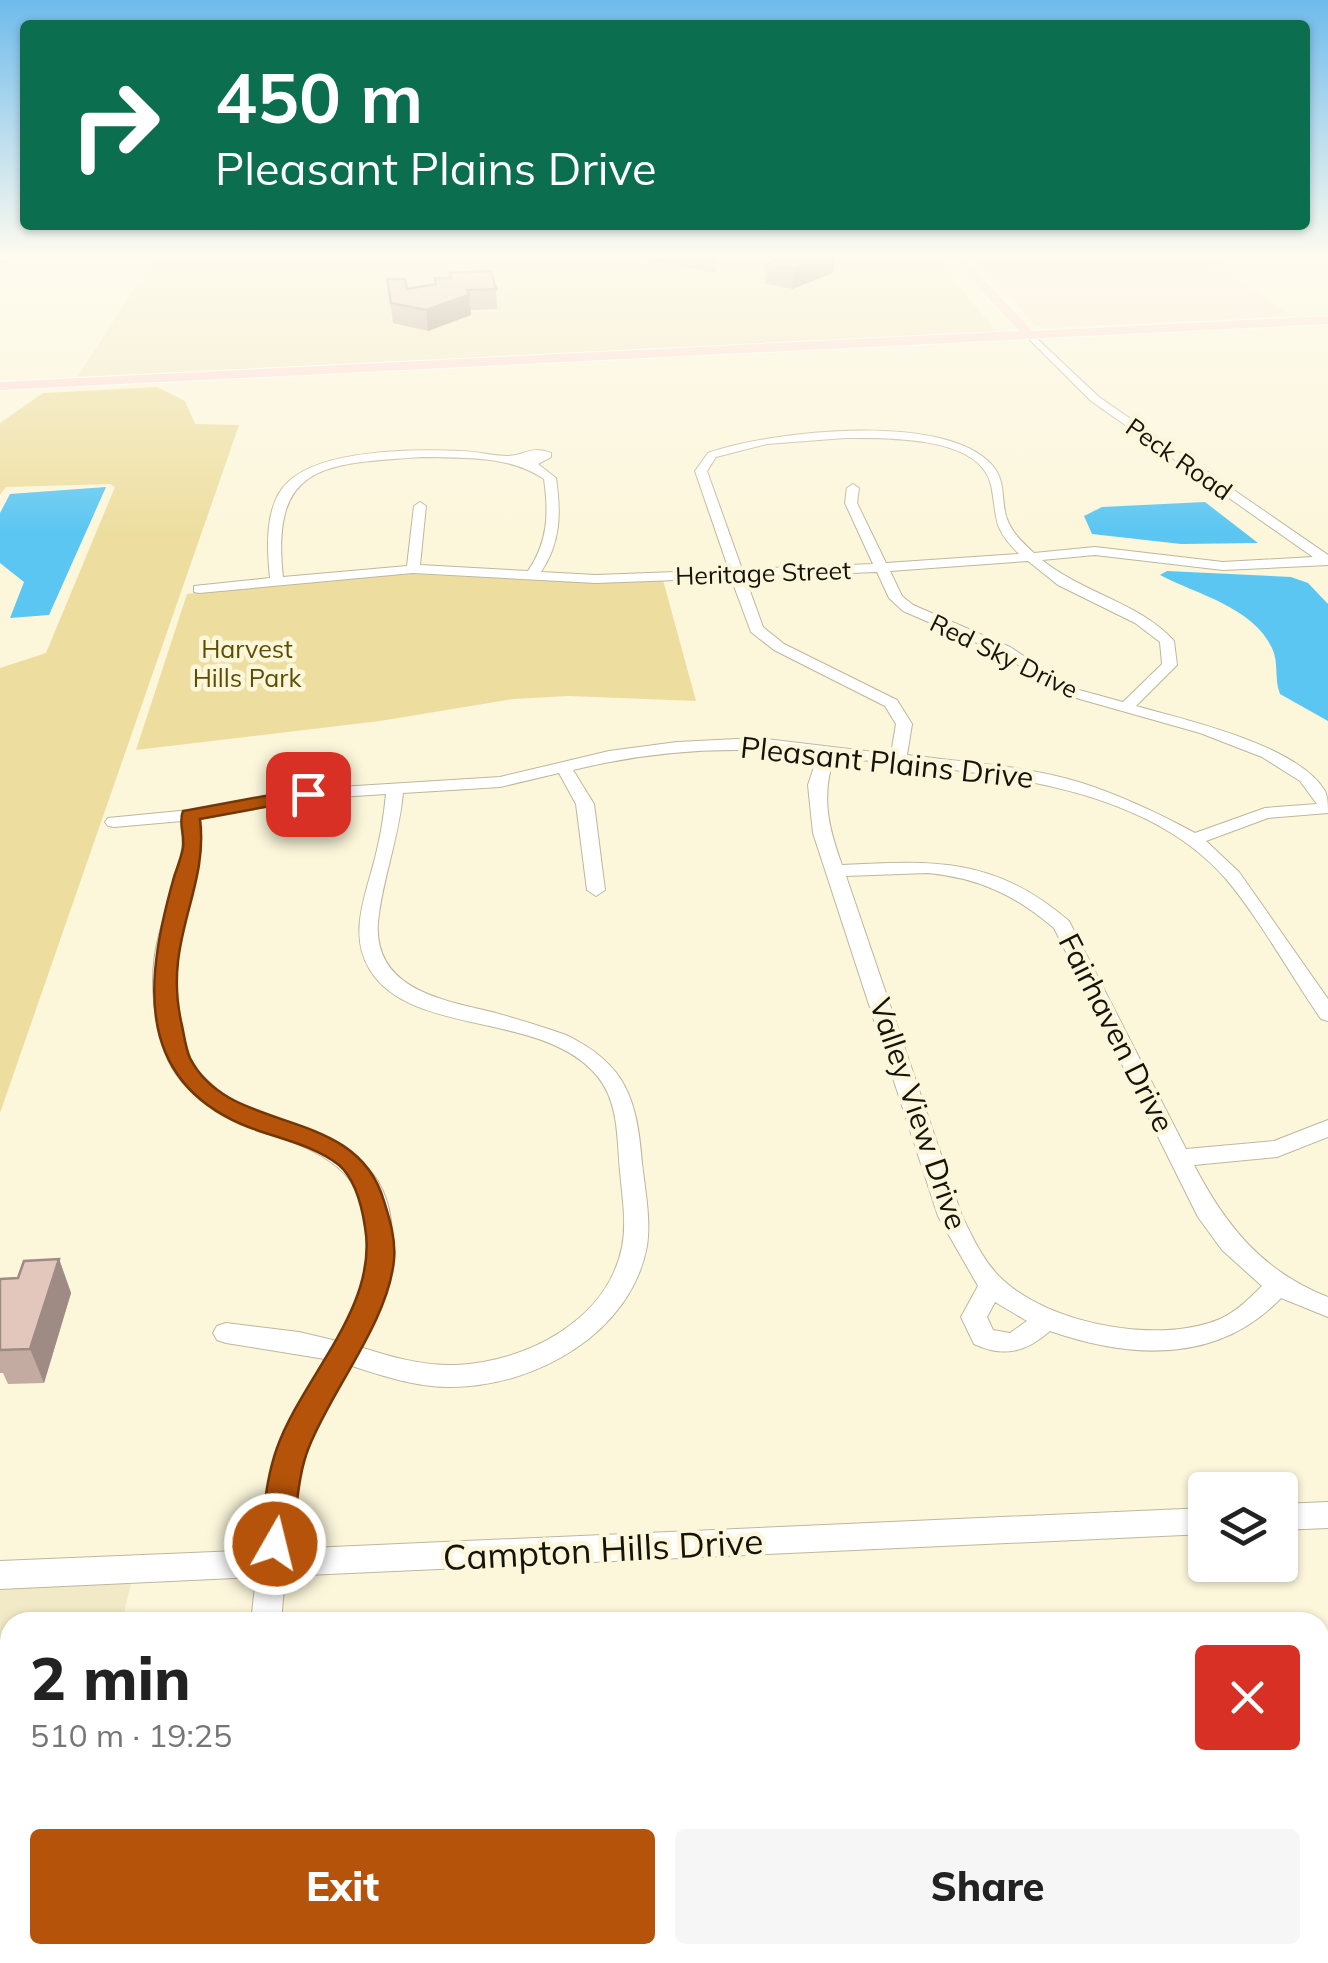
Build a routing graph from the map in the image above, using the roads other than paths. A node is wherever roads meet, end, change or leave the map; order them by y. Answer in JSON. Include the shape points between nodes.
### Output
{"nodes":[{"id":1,"x":755,"y":349,"type":"edge"},
{"id":2,"x":1044,"y":349,"type":"edge"},
{"id":3,"x":0,"y":386,"type":"edge"},
{"id":4,"x":853,"y":488,"type":"dead end"},
{"id":5,"x":420,"y":506,"type":"dead end"},
{"id":6,"x":1032,"y":556,"type":"junction"},
{"id":7,"x":1327,"y":561,"type":"edge"},
{"id":8,"x":881,"y":568,"type":"junction"},
{"id":9,"x":413,"y":569,"type":"junction"},
{"id":10,"x":738,"y":574,"type":"junction"},
{"id":11,"x":532,"y":575,"type":"junction"},
{"id":12,"x":278,"y":582,"type":"junction"},
{"id":13,"x":199,"y":589,"type":"dead end"},
{"id":14,"x":1126,"y":707,"type":"junction"},
{"id":15,"x":827,"y":752,"type":"junction"},
{"id":16,"x":898,"y":760,"type":"junction"},
{"id":17,"x":564,"y":768,"type":"junction"},
{"id":18,"x":395,"y":789,"type":"junction"},
{"id":19,"x":1328,"y":807,"type":"edge"},
{"id":20,"x":190,"y":816,"type":"junction"},
{"id":21,"x":114,"y":822,"type":"dead end"},
{"id":22,"x":1194,"y":839,"type":"junction"},
{"id":23,"x":836,"y":871,"type":"junction"},
{"id":24,"x":596,"y":890,"type":"dead end"},
{"id":25,"x":1328,"y":1014,"type":"edge"},
{"id":26,"x":1328,"y":1128,"type":"edge"},
{"id":27,"x":1180,"y":1158,"type":"junction"},
{"id":28,"x":992,"y":1284,"type":"junction"},
{"id":29,"x":1277,"y":1286,"type":"junction"},
{"id":30,"x":1328,"y":1307,"type":"edge"},
{"id":31,"x":1047,"y":1318,"type":"junction"},
{"id":32,"x":226,"y":1334,"type":"dead end"},
{"id":33,"x":343,"y":1356,"type":"junction"},
{"id":34,"x":1328,"y":1514,"type":"edge"},
{"id":35,"x":1298,"y":1516,"type":"edge"},
{"id":36,"x":1188,"y":1522,"type":"edge"},
{"id":37,"x":272,"y":1566,"type":"junction"},
{"id":38,"x":0,"y":1575,"type":"edge"},
{"id":39,"x":267,"y":1612,"type":"edge"}],
"edges":[{"from":1,"to":3,"type":"main road"},
{"from":2,"to":7,"type":"street","name":"Peck Road","via":[[1094,398]]},
{"from":4,"to":8,"type":"street","name":"Red Sky Drive","via":[[851,504]]},
{"from":5,"to":9,"type":"street"},
{"from":6,"to":7,"type":"street","name":"Heritage Street","via":[[1110,551],[1248,566]]},
{"from":6,"to":8,"type":"street","name":"Heritage Street"},
{"from":6,"to":10,"type":"street","via":[[1000,518],[1001,489],[976,456],[950,442],[922,436],[750,442],[723,450],[702,471]]},
{"from":6,"to":14,"type":"street","via":[[1059,581],[1144,622],[1167,641],[1170,665]]},
{"from":8,"to":10,"type":"street","name":"Heritage Street"},
{"from":8,"to":14,"type":"street","name":"Red Sky Drive","via":[[908,608],[1005,650],[1066,691]]},
{"from":9,"to":11,"type":"street","name":"Heritage Street"},
{"from":9,"to":12,"type":"street","name":"Heritage Street"},
{"from":10,"to":11,"type":"street","name":"Heritage Street","via":[[596,580]]},
{"from":10,"to":16,"type":"street","via":[[764,637],[896,708],[904,730]]},
{"from":11,"to":12,"type":"street","via":[[550,549],[550,478],[532,463],[472,454],[396,457],[306,474],[290,486],[280,516],[273,545]]},
{"from":12,"to":13,"type":"street","name":"Heritage Street"},
{"from":14,"to":19,"type":"street","name":"Red Sky Drive","via":[[1268,754],[1306,777]]},
{"from":15,"to":16,"type":"street","name":"Pleasant Plains Drive"},
{"from":15,"to":17,"type":"street","name":"Pleasant Plains Drive","via":[[757,743],[676,747]]},
{"from":15,"to":23,"type":"street","name":"Valley View Drive","via":[[815,800]]},
{"from":16,"to":22,"type":"street","name":"Pleasant Plains Drive","via":[[1074,786]]},
{"from":17,"to":18,"type":"street","name":"Pleasant Plains Drive","via":[[486,784]]},
{"from":17,"to":24,"type":"street","via":[[582,792]]},
{"from":18,"to":20,"type":"street","name":"Pleasant Plains Drive","via":[[308,794]]},
{"from":18,"to":33,"type":"street","via":[[370,909],[372,960],[418,1000],[560,1040],[607,1074],[626,1116],[634,1247],[605,1309],[557,1347],[520,1364],[478,1374],[421,1375]]},
{"from":19,"to":22,"type":"street","via":[[1264,813]]},
{"from":20,"to":21,"type":"street","name":"Pleasant Plains Drive"},
{"from":20,"to":33,"type":"street","via":[[194,846],[164,958],[172,1042],[186,1072],[207,1093],[335,1150],[364,1178],[379,1228],[380,1260]]},
{"from":22,"to":25,"type":"street","name":"Pleasant Plains Drive","via":[[1233,876]]},
{"from":23,"to":27,"type":"street","name":"Fairhaven Drive","via":[[956,869],[1038,901],[1062,925]]},
{"from":23,"to":28,"type":"street","name":"Valley View Drive","via":[[950,1216]]},
{"from":26,"to":27,"type":"street","via":[[1277,1150]]},
{"from":27,"to":29,"type":"street","name":"Fairhaven Drive","via":[[1227,1244]]},
{"from":28,"to":31,"type":"street","name":"Valley View Drive"},
{"from":28,"to":31,"type":"street","via":[[974,1317],[982,1338],[1016,1344]]},
{"from":29,"to":30,"type":"street","name":"Fairhaven Drive"},
{"from":29,"to":31,"type":"street","name":"Valley View Drive","via":[[1224,1328],[1180,1338],[1140,1340]]},
{"from":32,"to":33,"type":"street","via":[[310,1344]]},
{"from":33,"to":37,"type":"street","via":[[292,1449]]},
{"from":34,"to":35,"type":"street"},
{"from":36,"to":37,"type":"street","name":"Campton Hills Drive"},
{"from":37,"to":38,"type":"street","name":"Campton Hills Drive"},
{"from":37,"to":39,"type":"street"}]}
